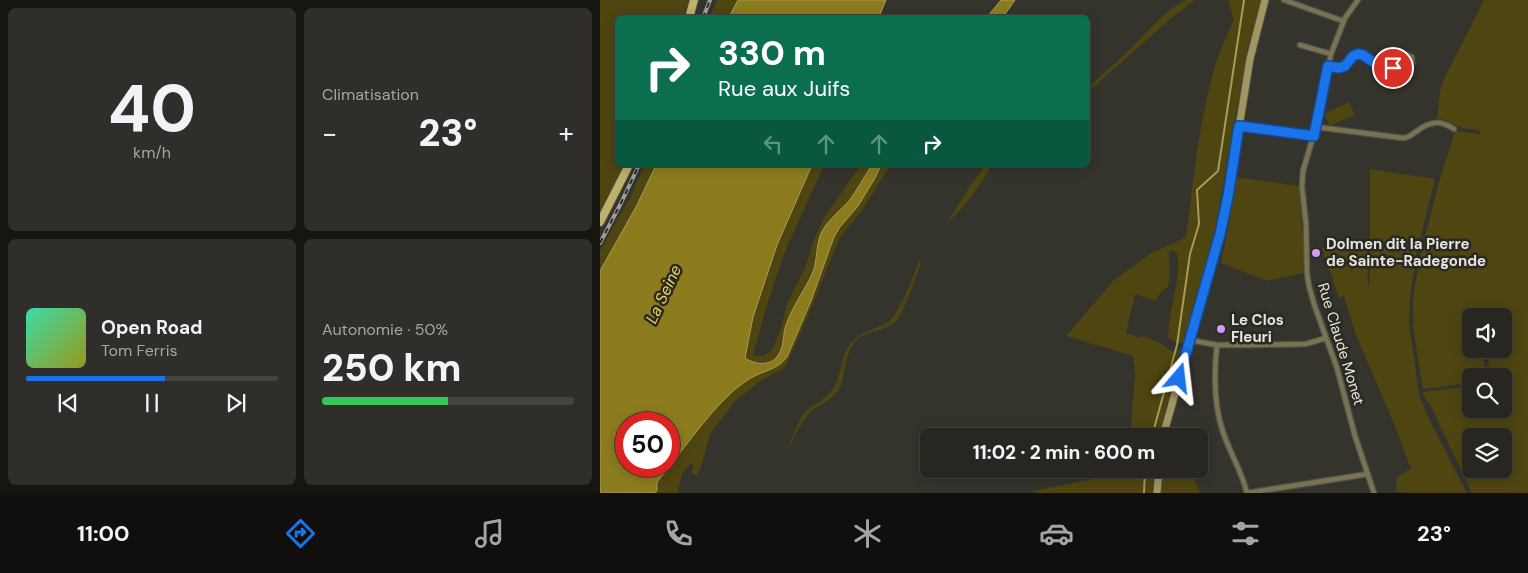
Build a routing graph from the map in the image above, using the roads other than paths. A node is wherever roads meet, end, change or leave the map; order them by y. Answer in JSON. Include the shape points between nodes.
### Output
{"nodes":[{"id":1,"x":694,"y":0,"type":"edge"},
{"id":2,"x":1265,"y":0,"type":"edge"},
{"id":3,"x":1284,"y":0,"type":"edge"},
{"id":4,"x":1358,"y":0,"type":"edge"},
{"id":5,"x":690,"y":15,"type":"edge"},
{"id":6,"x":1343,"y":21,"type":"junction"},
{"id":7,"x":1300,"y":45,"type":"dead end"},
{"id":8,"x":1331,"y":54,"type":"junction"},
{"id":9,"x":1328,"y":66,"type":"junction"},
{"id":10,"x":1387,"y":67,"type":"junction"},
{"id":11,"x":1239,"y":126,"type":"junction"},
{"id":12,"x":1316,"y":127,"type":"junction"},
{"id":13,"x":1454,"y":129,"type":"dead end"},
{"id":14,"x":1314,"y":136,"type":"junction"},
{"id":15,"x":628,"y":167,"type":"edge"},
{"id":16,"x":600,"y":222,"type":"edge"},
{"id":17,"x":1326,"y":338,"type":"junction"},
{"id":18,"x":1190,"y":340,"type":"junction"},
{"id":19,"x":1217,"y":345,"type":"junction"},
{"id":20,"x":1165,"y":428,"type":"edge"},
{"id":21,"x":1368,"y":474,"type":"junction"},
{"id":22,"x":1158,"y":478,"type":"edge"},
{"id":23,"x":1157,"y":493,"type":"edge"},
{"id":24,"x":1247,"y":493,"type":"edge"},
{"id":25,"x":1374,"y":493,"type":"edge"}],
"edges":[{"from":1,"to":5,"type":"main road"},
{"from":2,"to":11,"type":"main road","via":[[1250,59]]},
{"from":3,"to":6,"type":"street"},
{"from":4,"to":6,"type":"street","name":"Rue Claude Monet"},
{"from":6,"to":8,"type":"street","name":"Rue Claude Monet"},
{"from":7,"to":8,"type":"street"},
{"from":8,"to":9,"type":"street","name":"Rue Claude Monet"},
{"from":9,"to":10,"type":"street","via":[[1345,66],[1358,54]]},
{"from":9,"to":12,"type":"street","name":"Rue Claude Monet"},
{"from":10,"to":10,"type":"street","via":[[1402,70],[1412,63],[1412,57],[1405,54]]},
{"from":11,"to":14,"type":"street"},
{"from":11,"to":18,"type":"main road","via":[[1220,234]]},
{"from":12,"to":13,"type":"street","via":[[1403,138],[1434,122],[1446,123]]},
{"from":12,"to":14,"type":"street","name":"Rue Claude Monet"},
{"from":14,"to":17,"type":"street","name":"Rue Claude Monet","via":[[1302,178],[1307,273]]},
{"from":15,"to":16,"type":"main road"},
{"from":17,"to":19,"type":"street","via":[[1306,344]]},
{"from":17,"to":21,"type":"street","name":"Rue Claude Monet"},
{"from":18,"to":19,"type":"street"},
{"from":18,"to":20,"type":"main road"},
{"from":19,"to":24,"type":"street","via":[[1218,414]]},
{"from":21,"to":24,"type":"street"},
{"from":21,"to":25,"type":"street","name":"Rue Claude Monet"},
{"from":22,"to":23,"type":"main road"}]}
